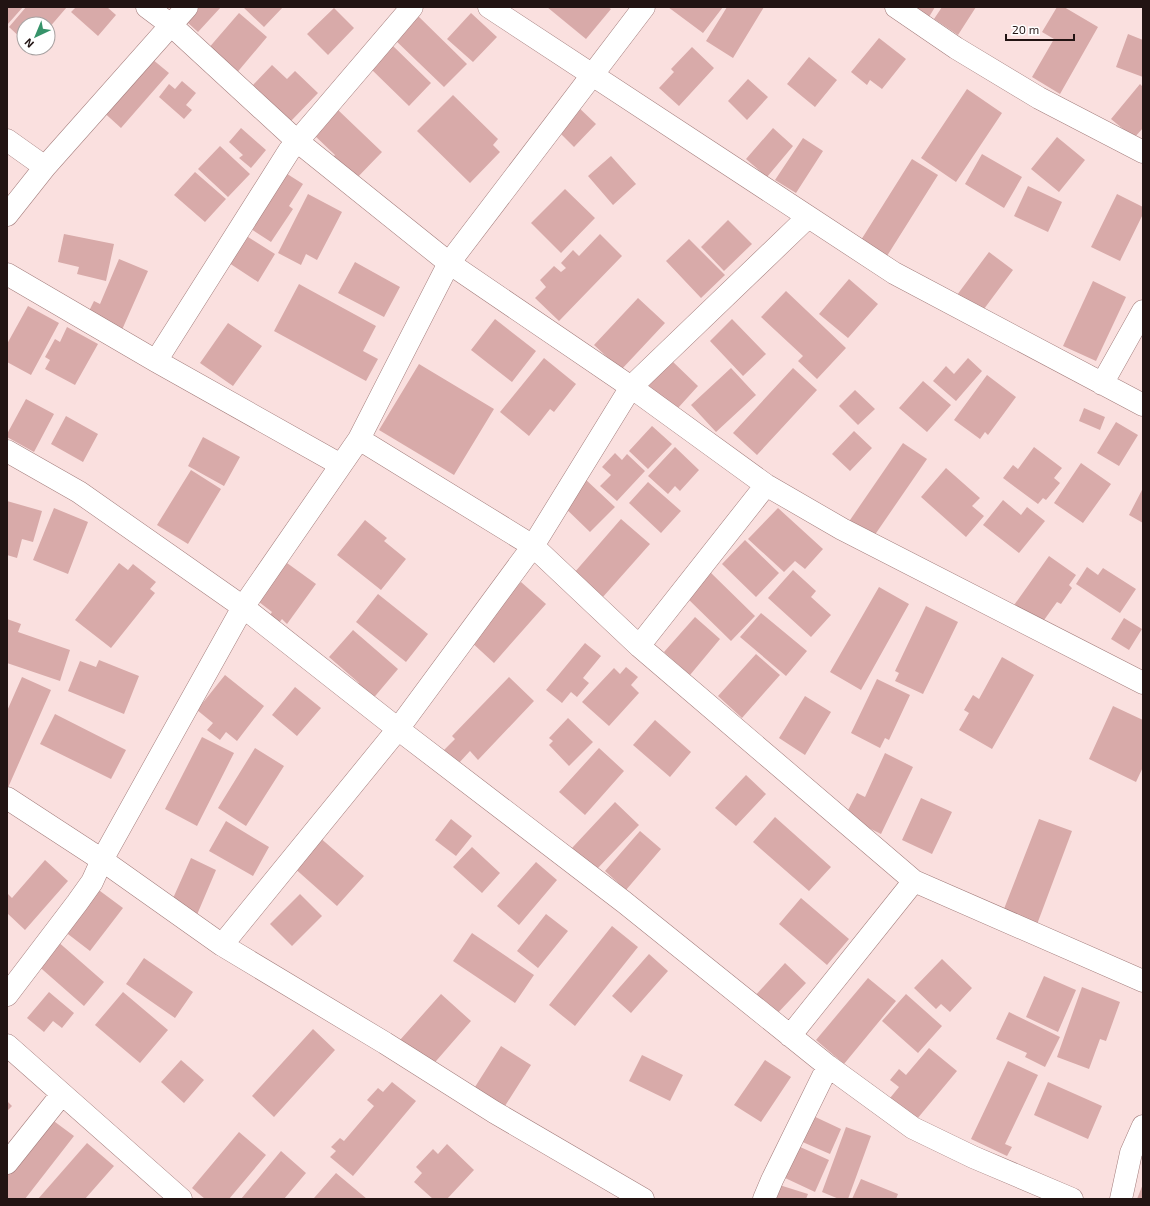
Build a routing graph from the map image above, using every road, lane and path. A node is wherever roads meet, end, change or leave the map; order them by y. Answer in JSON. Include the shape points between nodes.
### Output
{"nodes":[{"id":1,"x":147,"y":7,"type":"edge"},
{"id":2,"x":187,"y":7,"type":"edge"},
{"id":3,"x":412,"y":7,"type":"edge"},
{"id":4,"x":489,"y":7,"type":"edge"},
{"id":5,"x":644,"y":7,"type":"edge"},
{"id":6,"x":896,"y":7,"type":"edge"},
{"id":7,"x":171,"y":25,"type":"junction"},
{"id":8,"x":592,"y":75,"type":"junction"},
{"id":9,"x":7,"y":140,"type":"edge"},
{"id":10,"x":297,"y":141,"type":"junction"},
{"id":11,"x":1143,"y":152,"type":"edge"},
{"id":12,"x":45,"y":168,"type":"junction"},
{"id":13,"x":7,"y":215,"type":"edge"},
{"id":14,"x":808,"y":217,"type":"junction"},
{"id":15,"x":449,"y":263,"type":"junction"},
{"id":16,"x":7,"y":274,"type":"edge"},
{"id":17,"x":1143,"y":311,"type":"edge"},
{"id":18,"x":156,"y":360,"type":"junction"},
{"id":19,"x":1102,"y":384,"type":"junction"},
{"id":20,"x":631,"y":387,"type":"junction"},
{"id":21,"x":1143,"y":405,"type":"edge"},
{"id":22,"x":359,"y":438,"type":"junction"},
{"id":23,"x":7,"y":450,"type":"edge"},
{"id":24,"x":341,"y":465,"type":"junction"},
{"id":25,"x":766,"y":485,"type":"junction"},
{"id":26,"x":534,"y":546,"type":"junction"},
{"id":27,"x":243,"y":607,"type":"junction"},
{"id":28,"x":639,"y":646,"type":"junction"},
{"id":29,"x":1143,"y":683,"type":"edge"},
{"id":30,"x":398,"y":729,"type":"junction"},
{"id":31,"x":7,"y":798,"type":"edge"},
{"id":32,"x":102,"y":860,"type":"junction"},
{"id":33,"x":914,"y":880,"type":"junction"},
{"id":34,"x":222,"y":945,"type":"junction"},
{"id":35,"x":1143,"y":981,"type":"edge"},
{"id":36,"x":7,"y":995,"type":"edge"},
{"id":37,"x":790,"y":1036,"type":"junction"},
{"id":38,"x":7,"y":1045,"type":"edge"},
{"id":39,"x":828,"y":1066,"type":"junction"},
{"id":40,"x":62,"y":1094,"type":"junction"},
{"id":41,"x":1143,"y":1126,"type":"edge"},
{"id":42,"x":7,"y":1163,"type":"edge"},
{"id":43,"x":181,"y":1199,"type":"edge"},
{"id":44,"x":642,"y":1199,"type":"edge"},
{"id":45,"x":764,"y":1199,"type":"edge"},
{"id":46,"x":1072,"y":1199,"type":"edge"},
{"id":47,"x":1121,"y":1199,"type":"edge"}],
"edges":[{"from":1,"to":7,"type":"street"},
{"from":2,"to":7,"type":"street"},
{"from":3,"to":10,"type":"street"},
{"from":4,"to":8,"type":"street"},
{"from":5,"to":8,"type":"street"},
{"from":6,"to":11,"type":"street","via":[[956,48],[1039,98]]},
{"from":7,"to":10,"type":"street"},
{"from":7,"to":12,"type":"street"},
{"from":8,"to":14,"type":"street"},
{"from":8,"to":15,"type":"street"},
{"from":9,"to":12,"type":"street"},
{"from":10,"to":15,"type":"street"},
{"from":10,"to":18,"type":"street"},
{"from":12,"to":13,"type":"street"},
{"from":14,"to":19,"type":"street","via":[[894,273]]},
{"from":14,"to":20,"type":"street"},
{"from":15,"to":20,"type":"street"},
{"from":15,"to":22,"type":"street"},
{"from":16,"to":18,"type":"street"},
{"from":17,"to":19,"type":"street"},
{"from":18,"to":24,"type":"street"},
{"from":19,"to":21,"type":"street"},
{"from":20,"to":25,"type":"street"},
{"from":20,"to":26,"type":"street"},
{"from":22,"to":24,"type":"street"},
{"from":22,"to":26,"type":"street"},
{"from":23,"to":27,"type":"street","via":[[79,492]]},
{"from":24,"to":27,"type":"street"},
{"from":25,"to":28,"type":"street"},
{"from":25,"to":29,"type":"street","via":[[842,529]]},
{"from":26,"to":28,"type":"street"},
{"from":26,"to":30,"type":"street"},
{"from":27,"to":30,"type":"street"},
{"from":27,"to":32,"type":"street"},
{"from":28,"to":33,"type":"street"},
{"from":30,"to":34,"type":"street"},
{"from":30,"to":37,"type":"street","via":[[624,902]]},
{"from":31,"to":32,"type":"street"},
{"from":32,"to":34,"type":"street"},
{"from":32,"to":36,"type":"street","via":[[92,882]]},
{"from":33,"to":35,"type":"street"},
{"from":33,"to":37,"type":"street"},
{"from":34,"to":44,"type":"street","via":[[494,1112]]},
{"from":37,"to":39,"type":"street"},
{"from":38,"to":40,"type":"street"},
{"from":39,"to":45,"type":"street"},
{"from":39,"to":46,"type":"street","via":[[913,1128],[973,1157]]},
{"from":40,"to":42,"type":"street"},
{"from":40,"to":43,"type":"street"},
{"from":41,"to":47,"type":"street","via":[[1131,1153]]}]}
